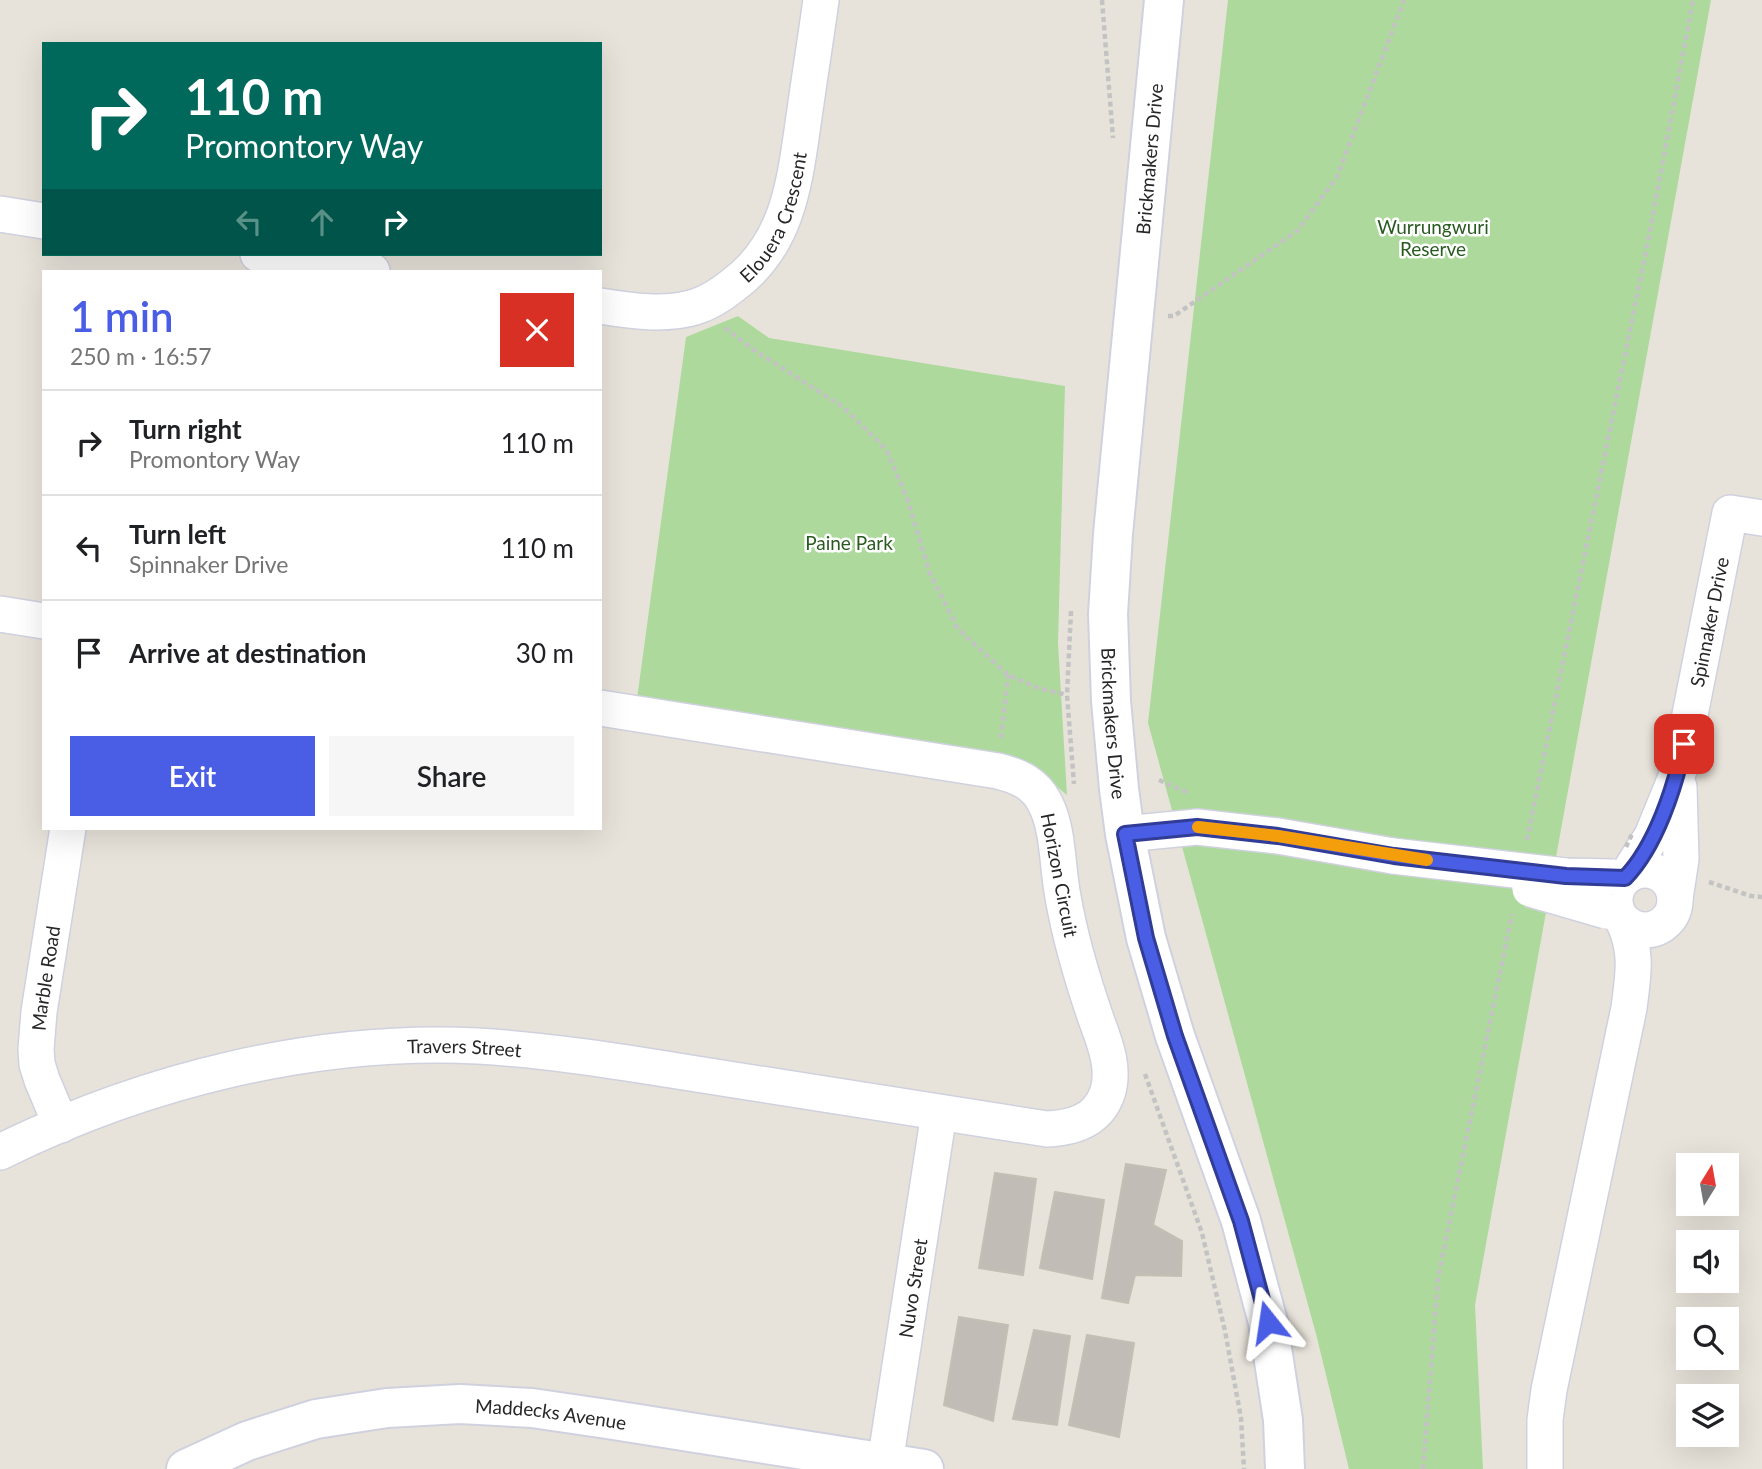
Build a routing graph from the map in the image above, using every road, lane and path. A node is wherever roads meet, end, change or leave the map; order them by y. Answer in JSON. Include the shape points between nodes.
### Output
{"nodes":[{"id":1,"x":821,"y":0,"type":"edge"},
{"id":2,"x":1164,"y":0,"type":"edge"},
{"id":3,"x":1404,"y":0,"type":"edge"},
{"id":4,"x":1693,"y":0,"type":"edge"},
{"id":5,"x":0,"y":214,"type":"edge"},
{"id":6,"x":42,"y":221,"type":"edge"},
{"id":7,"x":271,"y":256,"type":"edge"},
{"id":8,"x":365,"y":270,"type":"edge"},
{"id":9,"x":602,"y":306,"type":"edge"},
{"id":10,"x":697,"y":307,"type":"junction"},
{"id":11,"x":1134,"y":316,"type":"junction"},
{"id":12,"x":1746,"y":516,"type":"edge"},
{"id":13,"x":0,"y":614,"type":"edge"},
{"id":14,"x":42,"y":621,"type":"edge"},
{"id":15,"x":1008,"y":675,"type":"junction"},
{"id":16,"x":1067,"y":695,"type":"dead end"},
{"id":17,"x":602,"y":708,"type":"edge"},
{"id":18,"x":1679,"y":770,"type":"junction"},
{"id":19,"x":998,"y":771,"type":"junction"},
{"id":20,"x":68,"y":830,"type":"edge"},
{"id":21,"x":1125,"y":834,"type":"junction"},
{"id":22,"x":1526,"y":848,"type":"dead end"},
{"id":23,"x":1619,"y":896,"type":"junction"},
{"id":24,"x":1668,"y":912,"type":"junction"},
{"id":25,"x":1512,"y":913,"type":"dead end"},
{"id":26,"x":1629,"y":1008,"type":"junction"},
{"id":27,"x":939,"y":1112,"type":"junction"},
{"id":28,"x":61,"y":1125,"type":"junction"},
{"id":29,"x":0,"y":1152,"type":"edge"},
{"id":30,"x":1283,"y":1420,"type":"junction"},
{"id":31,"x":885,"y":1463,"type":"junction"},
{"id":32,"x":186,"y":1469,"type":"edge"},
{"id":33,"x":923,"y":1469,"type":"edge"},
{"id":34,"x":1263,"y":1469,"type":"edge"},
{"id":35,"x":1285,"y":1469,"type":"edge"},
{"id":36,"x":1423,"y":1469,"type":"edge"},
{"id":37,"x":1545,"y":1469,"type":"edge"}],
"edges":[{"from":1,"to":10,"type":"street","name":"Elouera Crescent","via":[[793,186],[782,223],[767,253],[748,275]]},
{"from":2,"to":11,"type":"street","name":"Brickmakers Drive"},
{"from":3,"to":11,"type":"path","via":[[1337,177],[1297,231],[1174,316]]},
{"from":4,"to":22,"type":"path"},
{"from":5,"to":6,"type":"street"},
{"from":7,"to":8,"type":"street"},
{"from":9,"to":10,"type":"street","name":"Elouera Crescent","via":[[666,312]]},
{"from":10,"to":15,"type":"path","via":[[843,407],[886,449],[907,498],[930,574],[958,629]]},
{"from":11,"to":21,"type":"street","name":"Brickmakers Drive","via":[[1108,614],[1111,701]]},
{"from":12,"to":18,"type":"street","name":"Spinnaker Drive"},
{"from":13,"to":14,"type":"street"},
{"from":15,"to":16,"type":"path"},
{"from":15,"to":19,"type":"path"},
{"from":17,"to":19,"type":"street","name":"Horizon Circuit"},
{"from":18,"to":23,"type":"street","name":"Spinnaker Drive","via":[[1652,836]]},
{"from":18,"to":24,"type":"street","name":"Spinnaker Drive","via":[[1681,859]]},
{"from":19,"to":27,"type":"street","name":"Horizon Circuit","via":[[1026,781],[1046,805],[1063,899],[1107,1049],[1110,1079],[1102,1104],[1076,1126],[1047,1129]]},
{"from":20,"to":28,"type":"street","name":"Marble Road","via":[[36,1049],[42,1080]]},
{"from":21,"to":23,"type":"street","bridge":true,"via":[[1197,827],[1278,836],[1394,856],[1566,876]]},
{"from":21,"to":30,"type":"street","name":"Brickmakers Drive","via":[[1146,938],[1175,1036],[1241,1221],[1268,1322]]},
{"from":23,"to":24,"type":"street","via":[[1632,928],[1653,930]]},
{"from":23,"to":24,"type":"street","via":[[1642,870],[1661,875],[1668,881]]},
{"from":23,"to":26,"type":"street","via":[[1634,961]]},
{"from":24,"to":26,"type":"street","name":"Spinnaker Drive","via":[[1656,956]]},
{"from":25,"to":36,"type":"path","via":[[1438,1278]]},
{"from":26,"to":37,"type":"street","via":[[1549,1390]]},
{"from":27,"to":28,"type":"street","name":"Travers Street","via":[[608,1060],[476,1046],[351,1050],[216,1073]]},
{"from":27,"to":31,"type":"street","name":"Nuvo Street"},
{"from":28,"to":29,"type":"street","name":"Travers Street"},
{"from":30,"to":34,"type":"street"},
{"from":30,"to":35,"type":"street","name":"Brickmakers Drive"},
{"from":31,"to":32,"type":"street","name":"Maddecks Avenue","via":[[532,1408],[460,1404],[387,1408],[316,1419],[247,1441]]},
{"from":31,"to":33,"type":"street","name":"Maddecks Avenue"}]}
